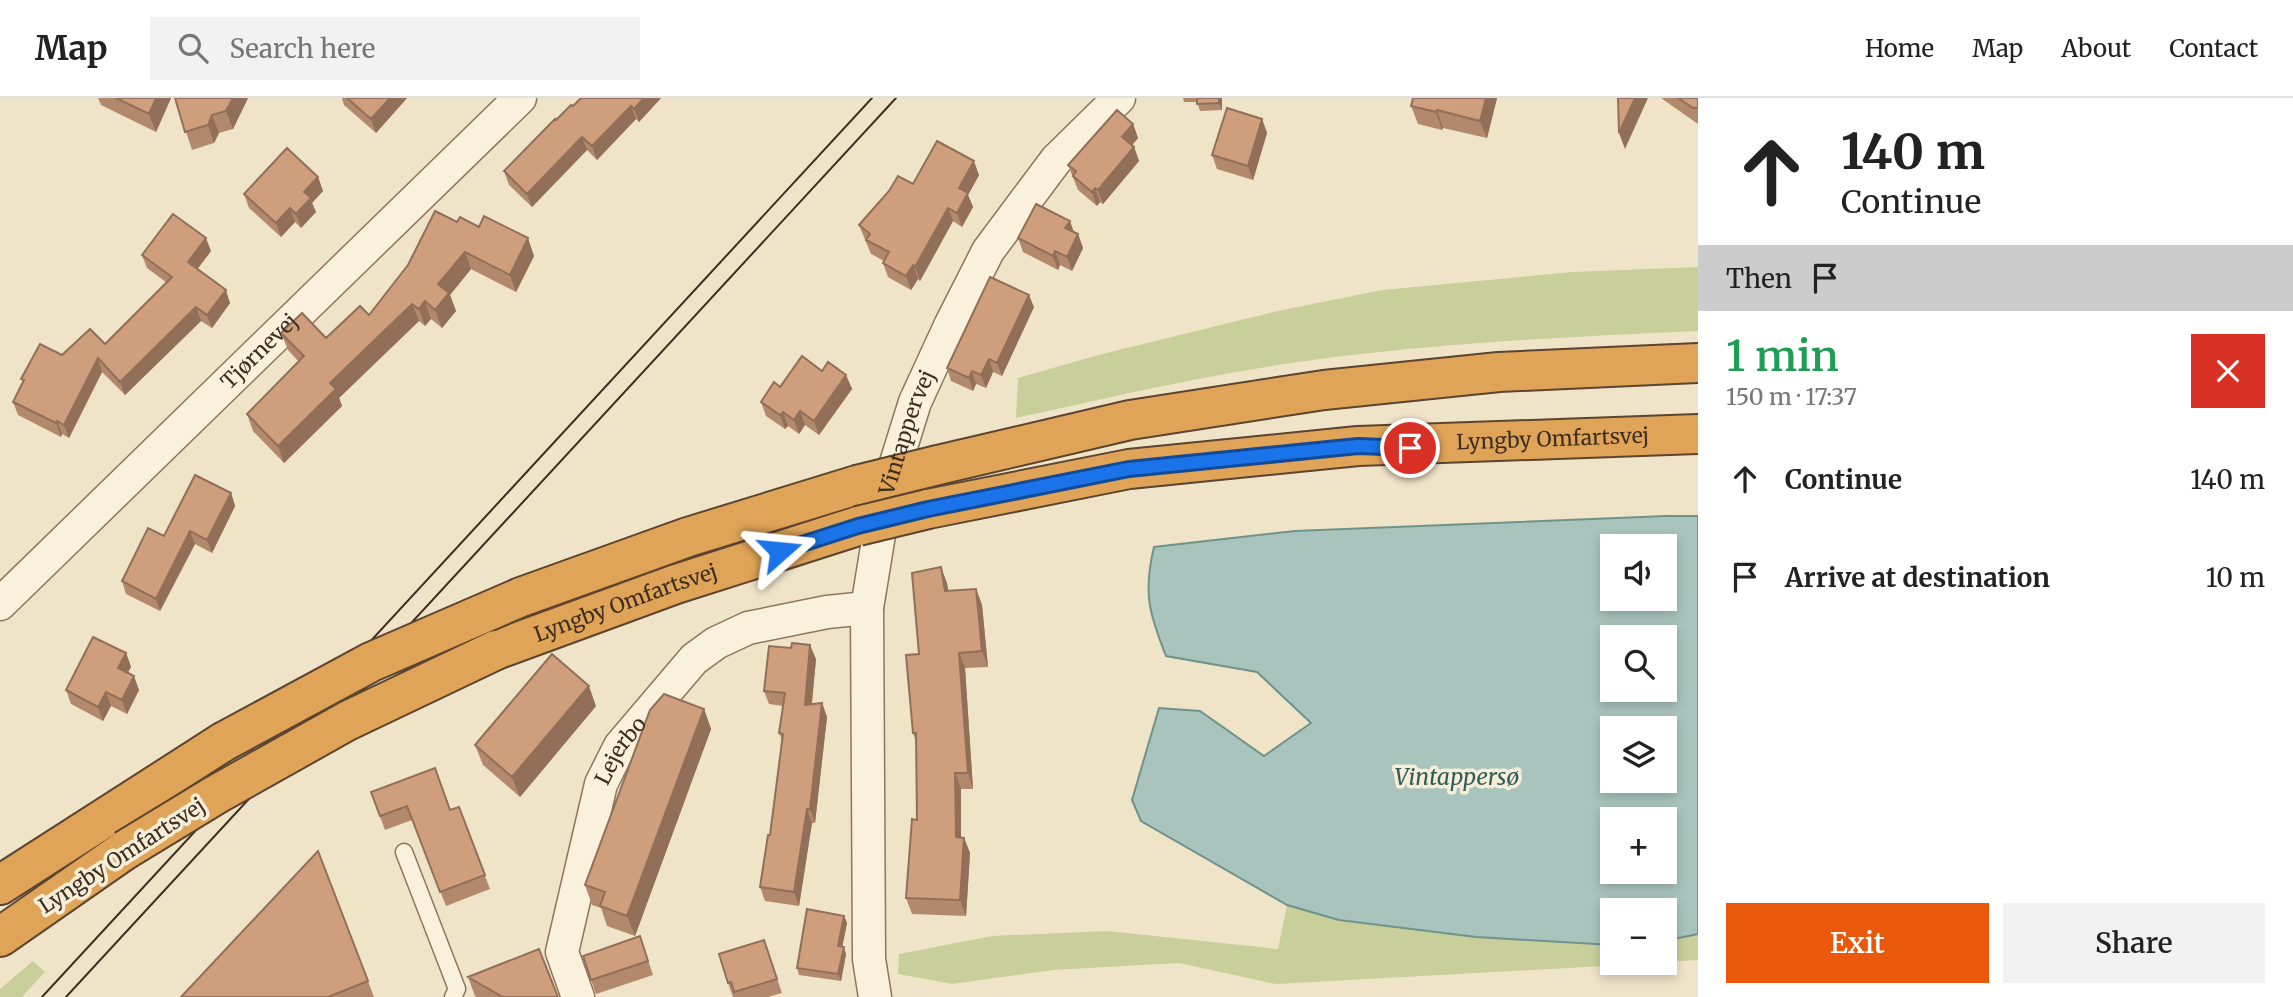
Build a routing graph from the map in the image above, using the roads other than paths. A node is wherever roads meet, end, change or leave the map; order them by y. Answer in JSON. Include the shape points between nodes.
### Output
{"nodes":[{"id":1,"x":520,"y":98,"type":"edge"},
{"id":2,"x":1119,"y":98,"type":"edge"},
{"id":3,"x":1698,"y":363,"type":"edge"},
{"id":4,"x":1698,"y":434,"type":"edge"},
{"id":5,"x":1358,"y":446,"type":"junction"},
{"id":6,"x":1698,"y":459,"type":"edge"},
{"id":7,"x":0,"y":604,"type":"edge"},
{"id":8,"x":867,"y":608,"type":"junction"},
{"id":9,"x":404,"y":852,"type":"dead end"},
{"id":10,"x":0,"y":885,"type":"edge"},
{"id":11,"x":0,"y":937,"type":"edge"},
{"id":12,"x":453,"y":997,"type":"edge"},
{"id":13,"x":578,"y":997,"type":"edge"},
{"id":14,"x":875,"y":997,"type":"edge"}],
"edges":[{"from":1,"to":7,"type":"street","name":"Tjørnevej"},
{"from":2,"to":8,"type":"street","name":"Vintappervej","via":[[1056,160],[988,251],[950,326],[915,402],[885,498]]},
{"from":3,"to":10,"type":"highway","name":"Lyngby Omfartsvej","bridge":true,"via":[[1499,372],[1324,390],[1130,420],[858,485],[688,537],[521,597],[371,663],[223,743]]},
{"from":4,"to":5,"type":"highway","name":"Lyngby Omfartsvej"},
{"from":5,"to":6,"type":"highway"},
{"from":5,"to":11,"type":"highway","name":"Lyngby Omfartsvej","bridge":true,"via":[[1129,469],[928,509],[858,526],[676,584],[496,650],[346,721],[125,850]]},
{"from":8,"to":13,"type":"street","name":"Lejerbo","via":[[748,628],[716,643],[694,659],[620,746],[601,784],[562,952]]},
{"from":8,"to":14,"type":"street","name":"Vintappervej","via":[[869,958]]},
{"from":9,"to":12,"type":"lane","via":[[457,989]]}]}
